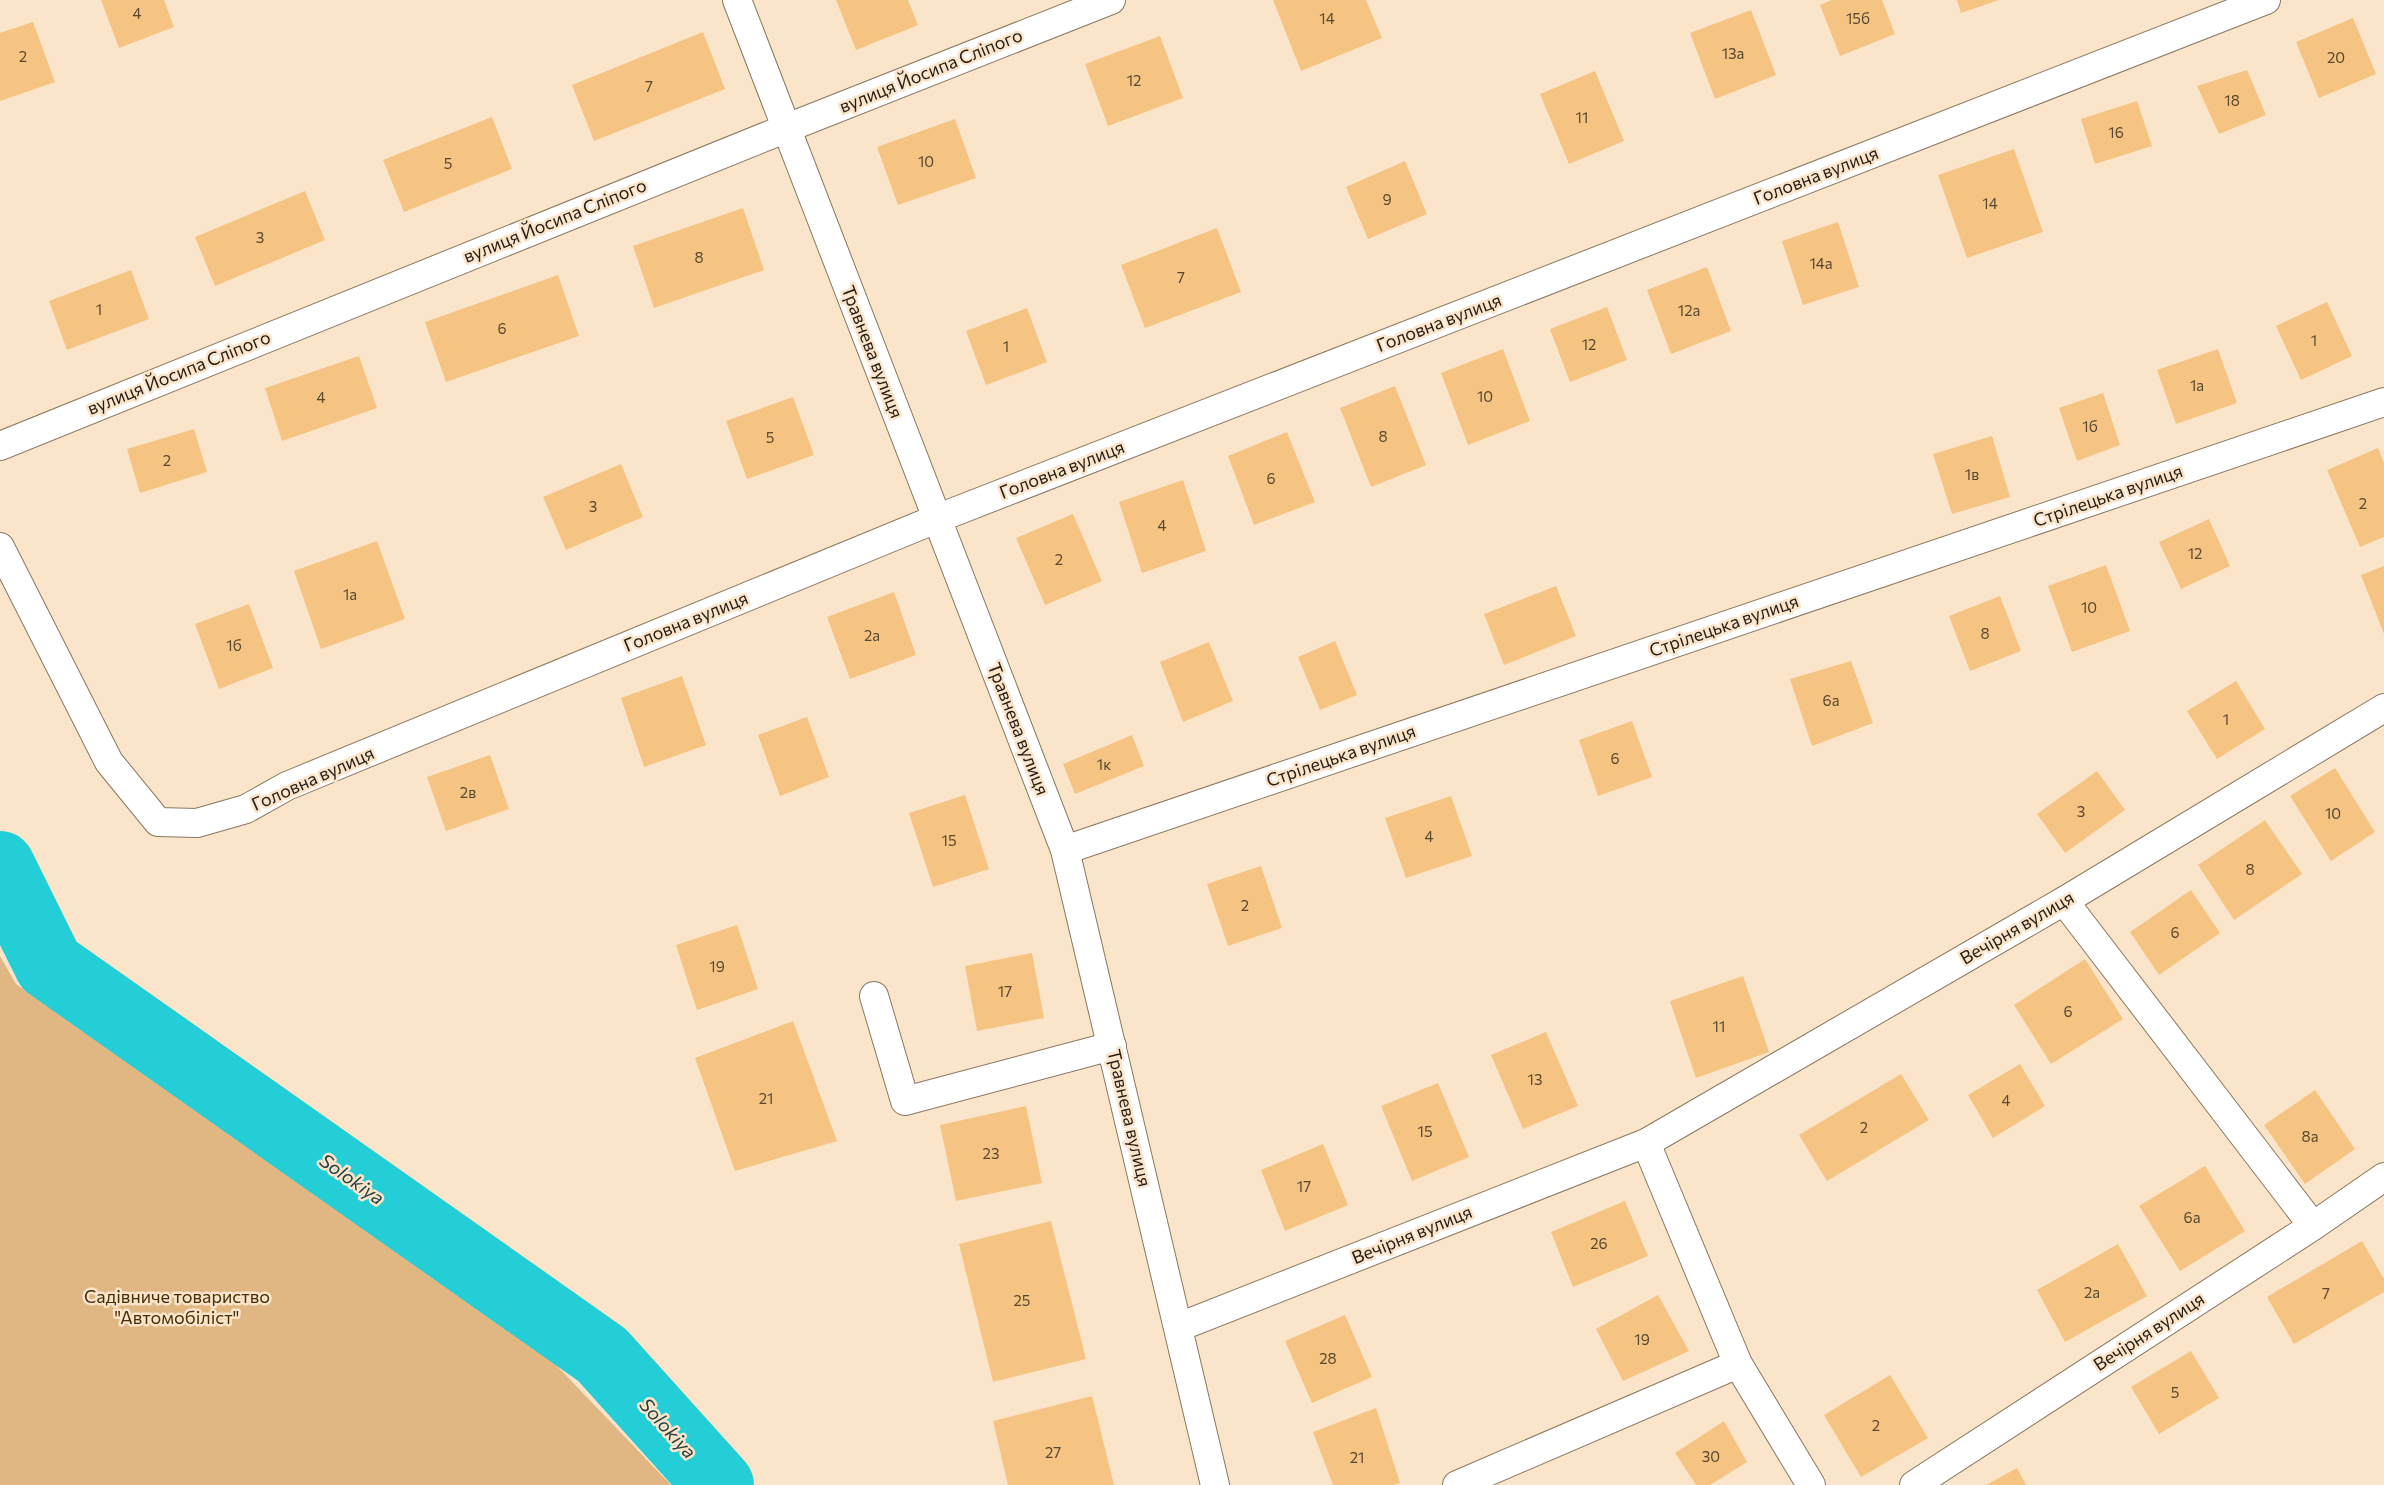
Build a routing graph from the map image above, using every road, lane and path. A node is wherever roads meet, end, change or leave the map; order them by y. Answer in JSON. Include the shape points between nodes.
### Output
{"nodes":[{"id":1,"x":737,"y":0,"type":"edge"},
{"id":2,"x":1111,"y":0,"type":"edge"},
{"id":3,"x":2266,"y":0,"type":"edge"},
{"id":4,"x":787,"y":128,"type":"junction"},
{"id":5,"x":2384,"y":402,"type":"edge"},
{"id":6,"x":0,"y":446,"type":"edge"},
{"id":7,"x":936,"y":519,"type":"junction"},
{"id":8,"x":0,"y":547,"type":"edge"},
{"id":9,"x":2384,"y":708,"type":"edge"},
{"id":10,"x":1065,"y":850,"type":"junction"},
{"id":11,"x":2064,"y":901,"type":"junction"},
{"id":12,"x":874,"y":996,"type":"dead end"},
{"id":13,"x":1112,"y":1046,"type":"junction"},
{"id":14,"x":1646,"y":1143,"type":"junction"},
{"id":15,"x":2384,"y":1178,"type":"edge"},
{"id":16,"x":2313,"y":1226,"type":"junction"},
{"id":17,"x":1179,"y":1327,"type":"junction"},
{"id":18,"x":1738,"y":1364,"type":"junction"},
{"id":19,"x":1215,"y":1485,"type":"edge"},
{"id":20,"x":1457,"y":1485,"type":"edge"},
{"id":21,"x":1811,"y":1485,"type":"edge"},
{"id":22,"x":1914,"y":1485,"type":"edge"}],
"edges":[{"from":1,"to":4,"type":"street","name":"Травнева вулиця"},
{"from":2,"to":4,"type":"street","name":"вулиця Йосипа Сліпого"},
{"from":3,"to":7,"type":"street","name":"Головна вулиця"},
{"from":4,"to":6,"type":"street","name":"вулиця Йосипа Сліпого"},
{"from":4,"to":7,"type":"street","name":"Травнева вулиця"},
{"from":5,"to":10,"type":"street","name":"Стрілецька вулиця"},
{"from":7,"to":8,"type":"street","name":"Головна вулиця","via":[[287,786],[246,809],[197,823],[158,822],[109,762]]},
{"from":7,"to":10,"type":"street","name":"Травнева вулиця"},
{"from":9,"to":11,"type":"street","name":"Вечірня вулиця"},
{"from":10,"to":13,"type":"street","name":"Травнева вулиця"},
{"from":11,"to":14,"type":"street","name":"Вечірня вулиця"},
{"from":11,"to":16,"type":"street"},
{"from":12,"to":13,"type":"street","via":[[905,1101]]},
{"from":13,"to":17,"type":"street","name":"Травнева вулиця"},
{"from":14,"to":17,"type":"street","name":"Вечірня вулиця"},
{"from":14,"to":18,"type":"street"},
{"from":15,"to":16,"type":"street","name":"Вечірня вулиця"},
{"from":16,"to":22,"type":"street","name":"Вечірня вулиця"},
{"from":17,"to":19,"type":"street","name":"Травнева вулиця"},
{"from":18,"to":20,"type":"street"},
{"from":18,"to":21,"type":"street"}]}
